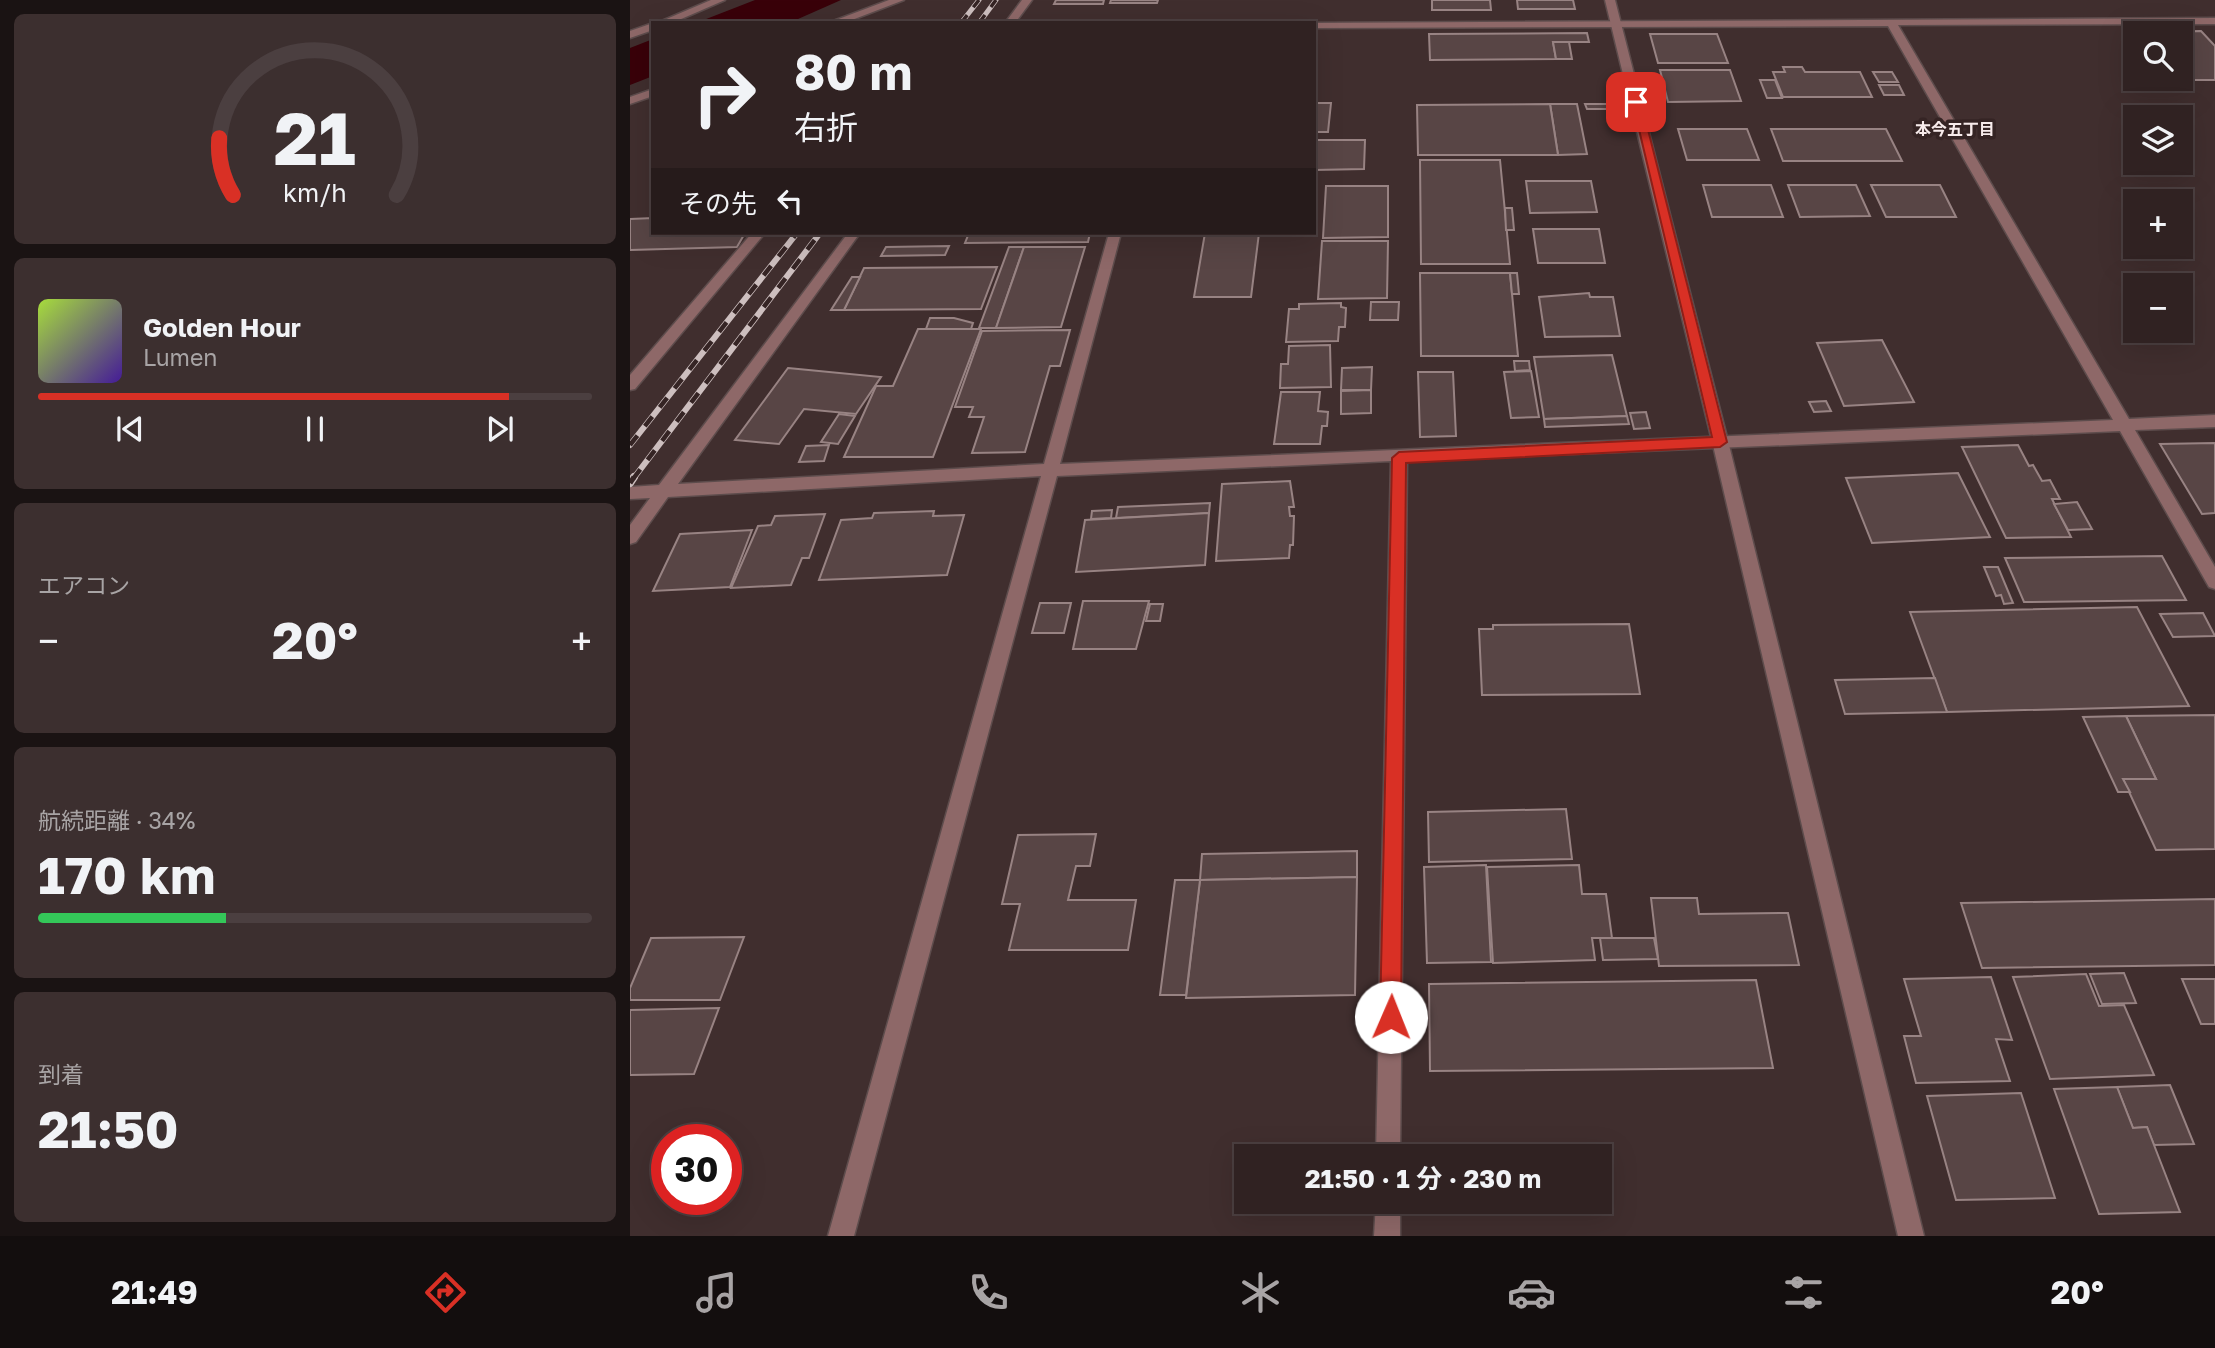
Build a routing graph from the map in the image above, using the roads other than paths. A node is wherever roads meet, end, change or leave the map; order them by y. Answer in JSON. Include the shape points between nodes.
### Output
{"nodes":[{"id":1,"x":720,"y":0,"type":"edge"},
{"id":2,"x":899,"y":0,"type":"edge"},
{"id":3,"x":1027,"y":0,"type":"edge"},
{"id":4,"x":1610,"y":0,"type":"edge"},
{"id":5,"x":667,"y":21,"type":"edge"},
{"id":6,"x":839,"y":21,"type":"edge"},
{"id":7,"x":1011,"y":21,"type":"edge"},
{"id":8,"x":2215,"y":21,"type":"edge"},
{"id":9,"x":1891,"y":22,"type":"junction"},
{"id":10,"x":1616,"y":24,"type":"junction"},
{"id":11,"x":1316,"y":25,"type":"edge"},
{"id":12,"x":651,"y":27,"type":"edge"},
{"id":13,"x":630,"y":36,"type":"edge"},
{"id":14,"x":651,"y":93,"type":"edge"},
{"id":15,"x":630,"y":101,"type":"edge"},
{"id":16,"x":758,"y":235,"type":"edge"},
{"id":17,"x":854,"y":235,"type":"edge"},
{"id":18,"x":1114,"y":235,"type":"edge"},
{"id":19,"x":630,"y":385,"type":"edge"},
{"id":20,"x":2215,"y":421,"type":"edge"},
{"id":21,"x":2124,"y":424,"type":"junction"},
{"id":22,"x":1720,"y":442,"type":"junction"},
{"id":23,"x":1399,"y":458,"type":"junction"},
{"id":24,"x":1049,"y":470,"type":"junction"},
{"id":25,"x":663,"y":492,"type":"junction"},
{"id":26,"x":630,"y":493,"type":"edge"},
{"id":27,"x":630,"y":537,"type":"edge"},
{"id":28,"x":2215,"y":582,"type":"edge"},
{"id":29,"x":1388,"y":1144,"type":"edge"},
{"id":30,"x":1388,"y":1214,"type":"edge"},
{"id":31,"x":841,"y":1236,"type":"edge"},
{"id":32,"x":1387,"y":1236,"type":"edge"},
{"id":33,"x":1911,"y":1236,"type":"edge"}],
"edges":[{"from":1,"to":5,"type":"street"},
{"from":2,"to":6,"type":"street"},
{"from":3,"to":7,"type":"street"},
{"from":4,"to":10,"type":"street"},
{"from":8,"to":9,"type":"street"},
{"from":9,"to":10,"type":"street"},
{"from":9,"to":21,"type":"street"},
{"from":10,"to":11,"type":"street"},
{"from":10,"to":22,"type":"street"},
{"from":12,"to":13,"type":"street"},
{"from":14,"to":15,"type":"street"},
{"from":16,"to":19,"type":"street"},
{"from":17,"to":25,"type":"street"},
{"from":18,"to":24,"type":"street"},
{"from":20,"to":21,"type":"street"},
{"from":21,"to":22,"type":"street"},
{"from":21,"to":28,"type":"street"},
{"from":22,"to":23,"type":"street"},
{"from":22,"to":33,"type":"street"},
{"from":23,"to":24,"type":"street"},
{"from":23,"to":29,"type":"street"},
{"from":24,"to":25,"type":"street"},
{"from":24,"to":31,"type":"street"},
{"from":25,"to":26,"type":"street"},
{"from":25,"to":27,"type":"street"},
{"from":30,"to":32,"type":"street"}]}
